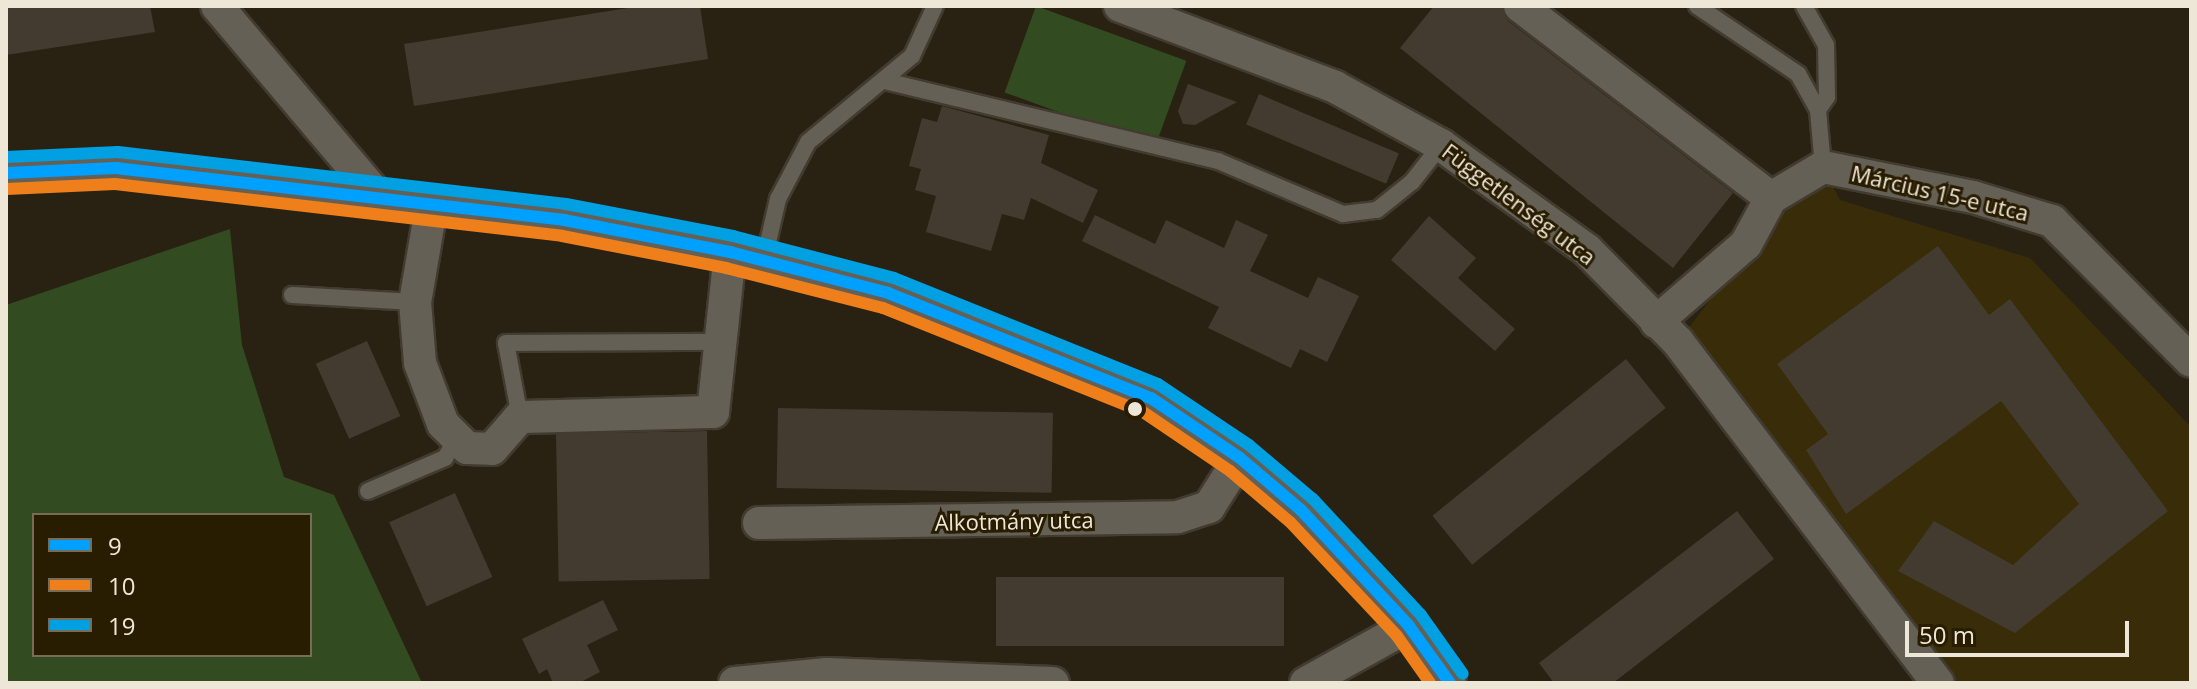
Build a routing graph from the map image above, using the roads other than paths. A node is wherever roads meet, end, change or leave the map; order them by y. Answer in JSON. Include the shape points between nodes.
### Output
{"nodes":[{"id":1,"x":217,"y":6,"type":"edge"},
{"id":2,"x":935,"y":6,"type":"edge"},
{"id":3,"x":1120,"y":6,"type":"edge"},
{"id":4,"x":1520,"y":6,"type":"edge"},
{"id":5,"x":1697,"y":6,"type":"edge"},
{"id":6,"x":1804,"y":6,"type":"edge"},
{"id":7,"x":885,"y":81,"type":"junction"},
{"id":8,"x":1818,"y":110,"type":"junction"},
{"id":9,"x":1441,"y":145,"type":"junction"},
{"id":10,"x":1823,"y":167,"type":"junction"},
{"id":11,"x":6,"y":173,"type":"edge"},
{"id":12,"x":377,"y":195,"type":"junction"},
{"id":13,"x":1771,"y":198,"type":"junction"},
{"id":14,"x":432,"y":203,"type":"junction"},
{"id":15,"x":730,"y":252,"type":"junction"},
{"id":16,"x":764,"y":260,"type":"junction"},
{"id":17,"x":292,"y":295,"type":"dead end"},
{"id":18,"x":415,"y":302,"type":"junction"},
{"id":19,"x":1656,"y":322,"type":"junction"},
{"id":20,"x":722,"y":342,"type":"junction"},
{"id":21,"x":2191,"y":361,"type":"edge"},
{"id":22,"x":520,"y":417,"type":"junction"},
{"id":23,"x":457,"y":438,"type":"junction"},
{"id":24,"x":1240,"y":458,"type":"junction"},
{"id":25,"x":368,"y":491,"type":"dead end"},
{"id":26,"x":759,"y":523,"type":"dead end"},
{"id":27,"x":1409,"y":626,"type":"junction"},
{"id":28,"x":740,"y":681,"type":"edge"},
{"id":29,"x":1053,"y":683,"type":"edge"},
{"id":30,"x":1306,"y":683,"type":"edge"},
{"id":31,"x":1450,"y":683,"type":"edge"},
{"id":32,"x":1938,"y":683,"type":"edge"}],
"edges":[{"from":1,"to":12,"type":"street"},
{"from":2,"to":7,"type":"lane","via":[[912,56]]},
{"from":3,"to":9,"type":"street","name":"Függetlenség utca","via":[[1335,87]]},
{"from":4,"to":13,"type":"street"},
{"from":5,"to":8,"type":"lane","via":[[1798,74]]},
{"from":6,"to":8,"type":"lane","via":[[1826,45],[1827,97]]},
{"from":7,"to":9,"type":"lane","via":[[1218,161],[1343,214],[1377,210],[1412,182]]},
{"from":7,"to":16,"type":"lane","via":[[808,142],[778,199]]},
{"from":8,"to":10,"type":"lane"},
{"from":9,"to":19,"type":"street","name":"Függetlenség utca","via":[[1587,250]]},
{"from":10,"to":13,"type":"street"},
{"from":10,"to":21,"type":"street","name":"Március 15-e utca","via":[[1973,197],[2052,221]]},
{"from":11,"to":12,"type":"street","via":[[116,168]]},
{"from":12,"to":14,"type":"street"},
{"from":13,"to":19,"type":"street","via":[[1746,244]]},
{"from":14,"to":15,"type":"street","via":[[564,220]]},
{"from":14,"to":18,"type":"street"},
{"from":15,"to":16,"type":"street"},
{"from":15,"to":20,"type":"street"},
{"from":16,"to":24,"type":"street","via":[[888,293],[1043,352],[1151,398]]},
{"from":17,"to":18,"type":"lane"},
{"from":18,"to":23,"type":"street","via":[[420,363],[443,424]]},
{"from":19,"to":32,"type":"street","name":"Függetlenség utca","via":[[1678,342]]},
{"from":20,"to":22,"type":"street","via":[[713,412]]},
{"from":20,"to":22,"type":"lane","via":[[506,343]]},
{"from":22,"to":23,"type":"street","via":[[492,449],[467,448]]},
{"from":23,"to":25,"type":"lane","via":[[445,458]]},
{"from":24,"to":26,"type":"street","name":"Alkotmány utca","via":[[1209,507],[1178,517]]},
{"from":24,"to":27,"type":"street","via":[[1301,510]]},
{"from":27,"to":30,"type":"street"},
{"from":27,"to":31,"type":"street"},
{"from":28,"to":29,"type":"street","via":[[827,674]]}]}
